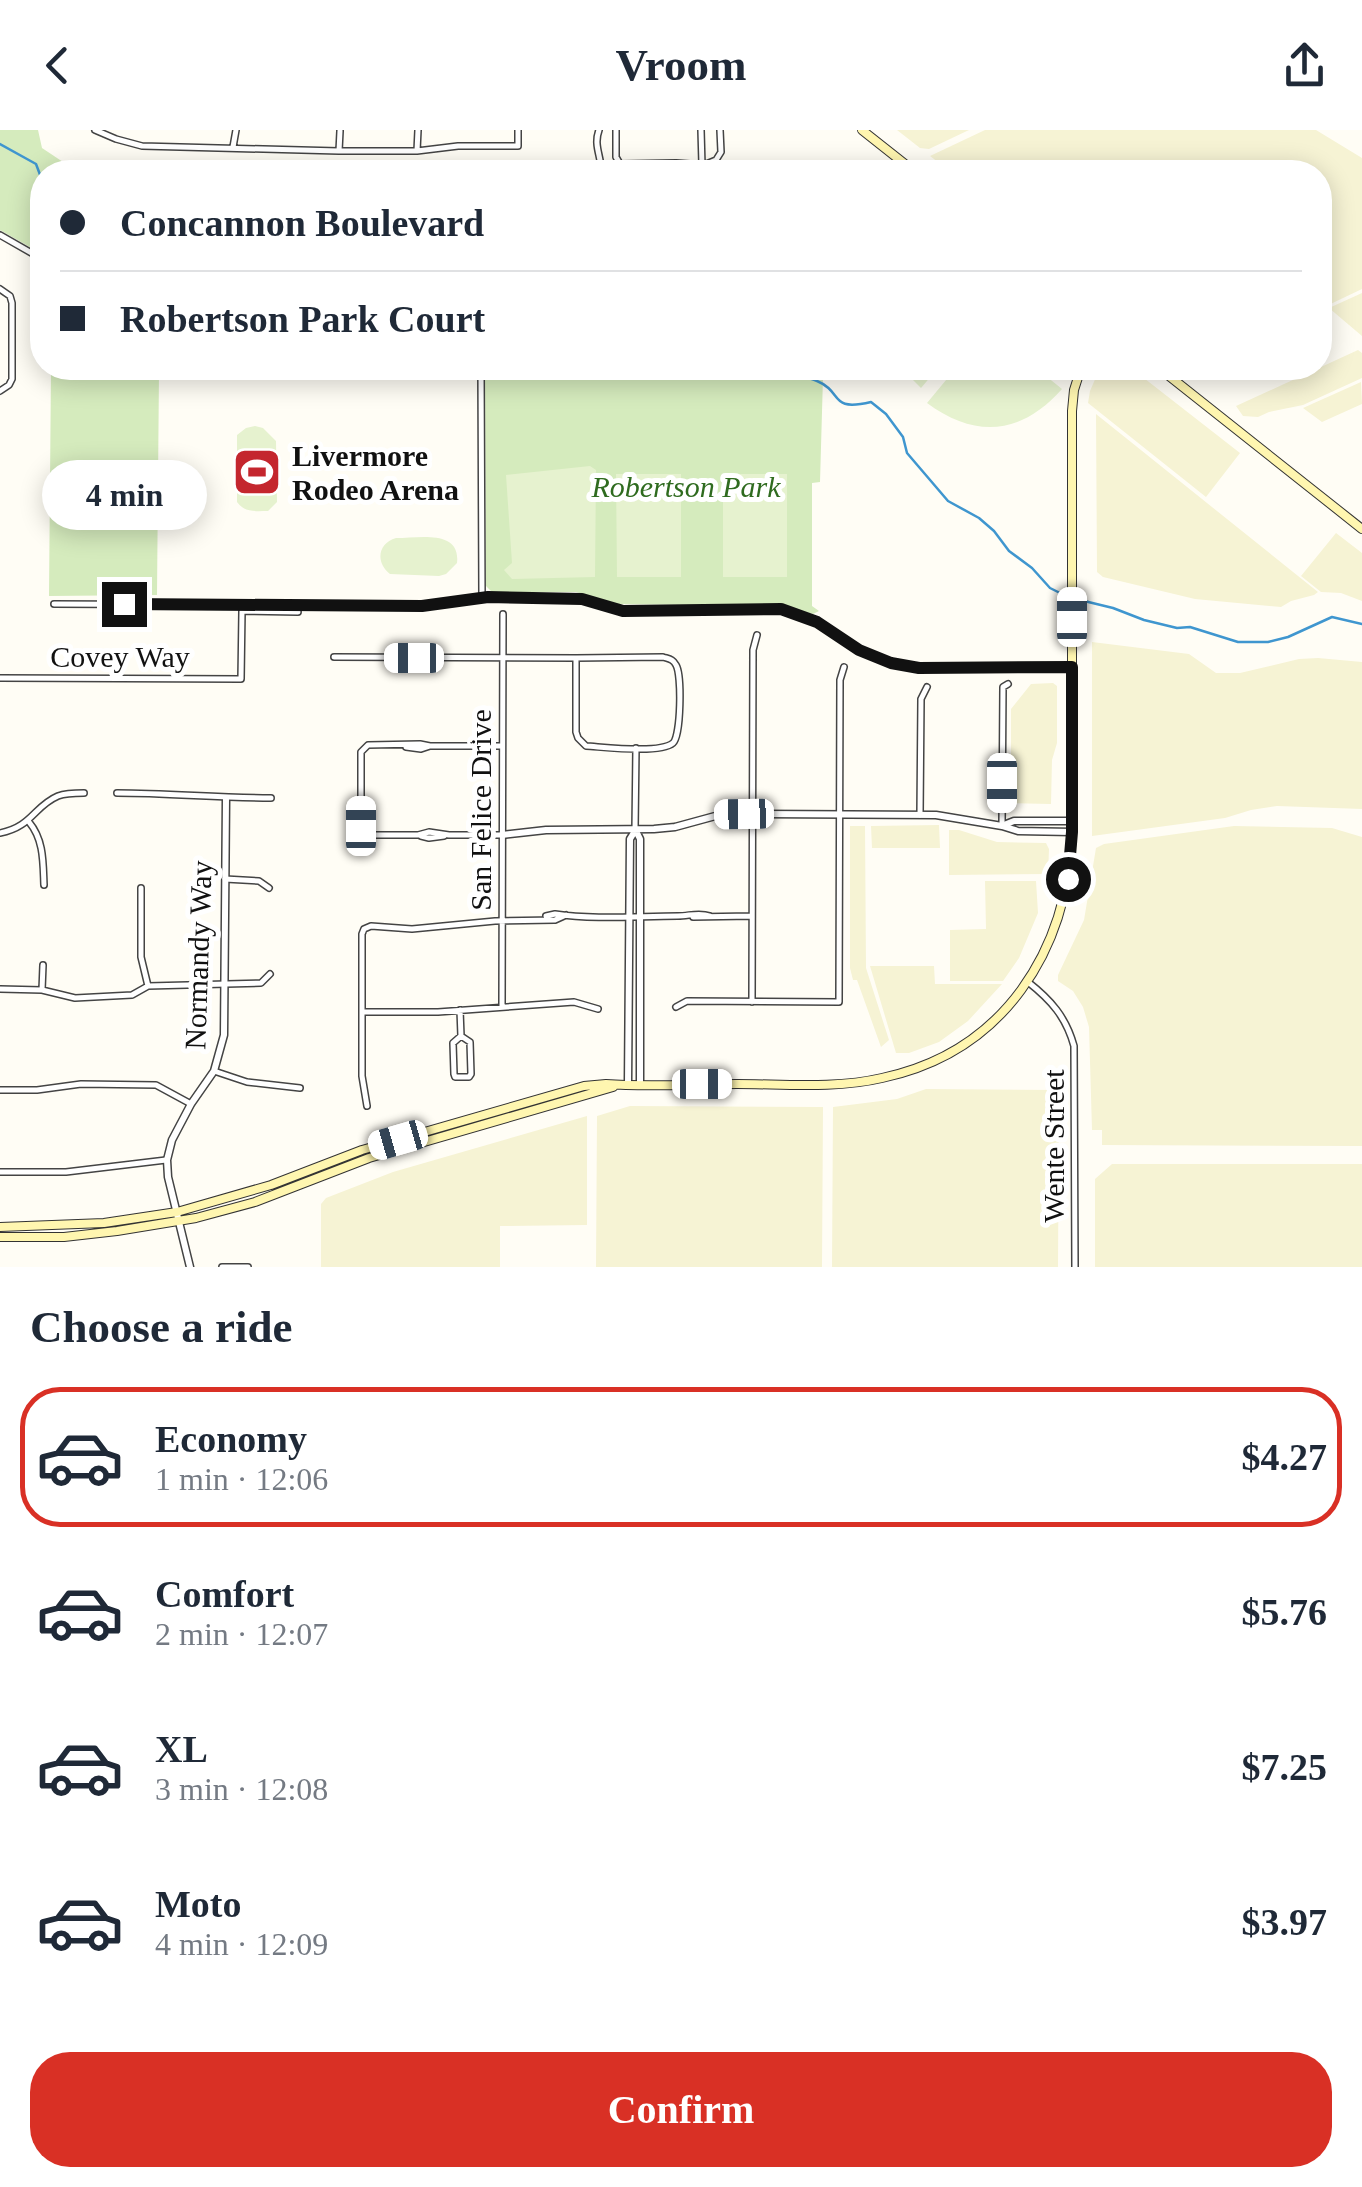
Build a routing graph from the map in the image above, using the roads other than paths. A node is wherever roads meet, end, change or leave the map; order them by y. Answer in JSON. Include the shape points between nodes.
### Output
{"nodes":[{"id":1,"x":95,"y":130,"type":"edge"},
{"id":2,"x":236,"y":130,"type":"edge"},
{"id":3,"x":340,"y":130,"type":"edge"},
{"id":4,"x":418,"y":130,"type":"edge"},
{"id":5,"x":518,"y":130,"type":"edge"},
{"id":6,"x":599,"y":130,"type":"edge"},
{"id":7,"x":616,"y":130,"type":"edge"},
{"id":8,"x":701,"y":130,"type":"edge"},
{"id":9,"x":720,"y":130,"type":"edge"},
{"id":10,"x":862,"y":130,"type":"edge"},
{"id":11,"x":233,"y":148,"type":"junction"},
{"id":12,"x":417,"y":151,"type":"junction"},
{"id":13,"x":339,"y":152,"type":"junction"},
{"id":14,"x":601,"y":160,"type":"edge"},
{"id":15,"x":617,"y":160,"type":"edge"},
{"id":16,"x":702,"y":160,"type":"edge"},
{"id":17,"x":716,"y":160,"type":"edge"},
{"id":18,"x":900,"y":160,"type":"edge"},
{"id":19,"x":0,"y":234,"type":"edge"},
{"id":20,"x":30,"y":252,"type":"edge"},
{"id":21,"x":0,"y":289,"type":"edge"},
{"id":22,"x":481,"y":380,"type":"edge"},
{"id":23,"x":1077,"y":380,"type":"edge"},
{"id":24,"x":1174,"y":380,"type":"edge"},
{"id":25,"x":1,"y":390,"type":"edge"},
{"id":26,"x":1362,"y":530,"type":"edge"},
{"id":27,"x":482,"y":597,"type":"junction"},
{"id":28,"x":54,"y":604,"type":"dead end"},
{"id":29,"x":298,"y":612,"type":"dead end"},
{"id":30,"x":503,"y":614,"type":"dead end"},
{"id":31,"x":757,"y":634,"type":"dead end"},
{"id":32,"x":334,"y":657,"type":"dead end"},
{"id":33,"x":503,"y":658,"type":"junction"},
{"id":34,"x":576,"y":658,"type":"junction"},
{"id":35,"x":844,"y":667,"type":"dead end"},
{"id":36,"x":1072,"y":667,"type":"junction"},
{"id":37,"x":0,"y":678,"type":"edge"},
{"id":38,"x":1008,"y":684,"type":"dead end"},
{"id":39,"x":927,"y":687,"type":"dead end"},
{"id":40,"x":502,"y":746,"type":"junction"},
{"id":41,"x":636,"y":748,"type":"junction"},
{"id":42,"x":84,"y":792,"type":"dead end"},
{"id":43,"x":118,"y":794,"type":"dead end"},
{"id":44,"x":226,"y":798,"type":"junction"},
{"id":45,"x":271,"y":798,"type":"dead end"},
{"id":46,"x":752,"y":814,"type":"junction"},
{"id":47,"x":839,"y":815,"type":"junction"},
{"id":48,"x":920,"y":815,"type":"junction"},
{"id":49,"x":29,"y":821,"type":"junction"},
{"id":50,"x":1072,"y":821,"type":"junction"},
{"id":51,"x":1002,"y":826,"type":"junction"},
{"id":52,"x":635,"y":830,"type":"junction"},
{"id":53,"x":1072,"y":832,"type":"junction"},
{"id":54,"x":0,"y":833,"type":"edge"},
{"id":55,"x":502,"y":835,"type":"junction"},
{"id":56,"x":225,"y":879,"type":"junction"},
{"id":57,"x":44,"y":885,"type":"dead end"},
{"id":58,"x":142,"y":888,"type":"dead end"},
{"id":59,"x":269,"y":888,"type":"dead end"},
{"id":60,"x":630,"y":916,"type":"junction"},
{"id":61,"x":640,"y":916,"type":"junction"},
{"id":62,"x":753,"y":916,"type":"junction"},
{"id":63,"x":502,"y":920,"type":"junction"},
{"id":64,"x":44,"y":965,"type":"dead end"},
{"id":65,"x":270,"y":974,"type":"dead end"},
{"id":66,"x":1028,"y":982,"type":"junction"},
{"id":67,"x":225,"y":983,"type":"junction"},
{"id":68,"x":148,"y":986,"type":"junction"},
{"id":69,"x":0,"y":990,"type":"edge"},
{"id":70,"x":42,"y":990,"type":"junction"},
{"id":71,"x":752,"y":1002,"type":"junction"},
{"id":72,"x":502,"y":1006,"type":"junction"},
{"id":73,"x":676,"y":1006,"type":"dead end"},
{"id":74,"x":598,"y":1009,"type":"dead end"},
{"id":75,"x":460,"y":1010,"type":"junction"},
{"id":76,"x":362,"y":1012,"type":"junction"},
{"id":77,"x":461,"y":1036,"type":"junction"},
{"id":78,"x":214,"y":1070,"type":"junction"},
{"id":79,"x":640,"y":1084,"type":"junction"},
{"id":80,"x":625,"y":1085,"type":"junction"},
{"id":81,"x":300,"y":1088,"type":"dead end"},
{"id":82,"x":0,"y":1090,"type":"edge"},
{"id":83,"x":192,"y":1104,"type":"junction"},
{"id":84,"x":368,"y":1106,"type":"dead end"},
{"id":85,"x":167,"y":1160,"type":"junction"},
{"id":86,"x":0,"y":1172,"type":"edge"},
{"id":87,"x":178,"y":1216,"type":"junction"},
{"id":88,"x":0,"y":1226,"type":"edge"},
{"id":89,"x":0,"y":1236,"type":"edge"},
{"id":90,"x":190,"y":1267,"type":"edge"},
{"id":91,"x":222,"y":1267,"type":"edge"},
{"id":92,"x":248,"y":1267,"type":"edge"},
{"id":93,"x":1076,"y":1267,"type":"edge"}],
"edges":[{"from":1,"to":11,"type":"street","via":[[142,146]]},
{"from":2,"to":11,"type":"street"},
{"from":3,"to":13,"type":"street"},
{"from":4,"to":12,"type":"street"},
{"from":5,"to":12,"type":"street","via":[[518,146]]},
{"from":6,"to":14,"type":"street"},
{"from":7,"to":15,"type":"street"},
{"from":8,"to":16,"type":"street"},
{"from":9,"to":17,"type":"street"},
{"from":10,"to":18,"type":"main road"},
{"from":11,"to":13,"type":"street"},
{"from":12,"to":13,"type":"street"},
{"from":19,"to":20,"type":"street"},
{"from":21,"to":25,"type":"street","via":[[12,303],[13,373]]},
{"from":22,"to":27,"type":"street"},
{"from":23,"to":36,"type":"main road"},
{"from":24,"to":26,"type":"main road"},
{"from":27,"to":28,"type":"street","via":[[422,606]]},
{"from":27,"to":36,"type":"street","via":[[582,599],[623,611],[781,609],[891,663]]},
{"from":29,"to":37,"type":"street","name":"Covey Way","via":[[242,612],[241,678]]},
{"from":30,"to":33,"type":"street","name":"San Felice Drive"},
{"from":31,"to":46,"type":"street"},
{"from":32,"to":33,"type":"street"},
{"from":33,"to":34,"type":"street"},
{"from":33,"to":40,"type":"street","name":"San Felice Drive"},
{"from":34,"to":41,"type":"street","via":[[578,738],[586,746]]},
{"from":34,"to":41,"type":"street","via":[[663,657],[675,663],[676,739],[662,748]]},
{"from":35,"to":47,"type":"street"},
{"from":36,"to":50,"type":"main road"},
{"from":38,"to":51,"type":"street"},
{"from":39,"to":48,"type":"street","via":[[920,699]]},
{"from":40,"to":55,"type":"street","name":"San Felice Drive"},
{"from":40,"to":55,"type":"street","via":[[368,745],[360,752],[361,826],[367,834]]},
{"from":41,"to":52,"type":"street"},
{"from":42,"to":49,"type":"street","via":[[54,798]]},
{"from":43,"to":44,"type":"street"},
{"from":44,"to":45,"type":"street"},
{"from":44,"to":56,"type":"street","name":"Normandy Way"},
{"from":46,"to":47,"type":"street"},
{"from":46,"to":52,"type":"street"},
{"from":46,"to":62,"type":"street"},
{"from":47,"to":48,"type":"street"},
{"from":47,"to":71,"type":"street","via":[[839,1002]]},
{"from":48,"to":51,"type":"street"},
{"from":49,"to":54,"type":"street"},
{"from":49,"to":57,"type":"street","via":[[38,833]]},
{"from":50,"to":51,"type":"street"},
{"from":50,"to":53,"type":"main road"},
{"from":51,"to":53,"type":"street"},
{"from":52,"to":55,"type":"street"},
{"from":52,"to":60,"type":"street"},
{"from":52,"to":61,"type":"street"},
{"from":53,"to":66,"type":"main road","via":[[1065,896]]},
{"from":55,"to":63,"type":"street","name":"San Felice Drive"},
{"from":56,"to":59,"type":"street"},
{"from":56,"to":67,"type":"street","name":"Normandy Way"},
{"from":58,"to":68,"type":"street"},
{"from":60,"to":61,"type":"street"},
{"from":60,"to":63,"type":"street"},
{"from":60,"to":80,"type":"street"},
{"from":61,"to":62,"type":"street"},
{"from":61,"to":79,"type":"street"},
{"from":62,"to":71,"type":"street"},
{"from":63,"to":72,"type":"street","name":"San Felice Drive"},
{"from":63,"to":76,"type":"street","via":[[364,928]]},
{"from":64,"to":70,"type":"street"},
{"from":65,"to":67,"type":"street","via":[[260,983]]},
{"from":66,"to":79,"type":"main road","via":[[1005,1011],[960,1046],[894,1075],[832,1084]]},
{"from":66,"to":93,"type":"street","name":"Wente Street","via":[[1064,1019],[1074,1046]]},
{"from":67,"to":68,"type":"street"},
{"from":67,"to":78,"type":"street","name":"Normandy Way","via":[[224,1035]]},
{"from":68,"to":70,"type":"street","via":[[102,997]]},
{"from":69,"to":70,"type":"street"},
{"from":71,"to":73,"type":"street"},
{"from":72,"to":74,"type":"street","via":[[574,1002]]},
{"from":72,"to":75,"type":"street"},
{"from":75,"to":76,"type":"street"},
{"from":75,"to":77,"type":"street"},
{"from":76,"to":84,"type":"street"},
{"from":77,"to":77,"type":"street","via":[[453,1043],[454,1074],[469,1077],[472,1046]]},
{"from":78,"to":81,"type":"street","via":[[246,1082]]},
{"from":78,"to":83,"type":"street","name":"Normandy Way"},
{"from":79,"to":80,"type":"main road"},
{"from":80,"to":87,"type":"main road","via":[[369,1158],[255,1202],[196,1218]]},
{"from":82,"to":83,"type":"street","via":[[156,1085]]},
{"from":83,"to":85,"type":"street","name":"Normandy Way"},
{"from":85,"to":86,"type":"street"},
{"from":85,"to":87,"type":"street"},
{"from":87,"to":88,"type":"main road"},
{"from":87,"to":89,"type":"main road","via":[[64,1237]]},
{"from":87,"to":90,"type":"street"},
{"from":91,"to":92,"type":"street"}]}
